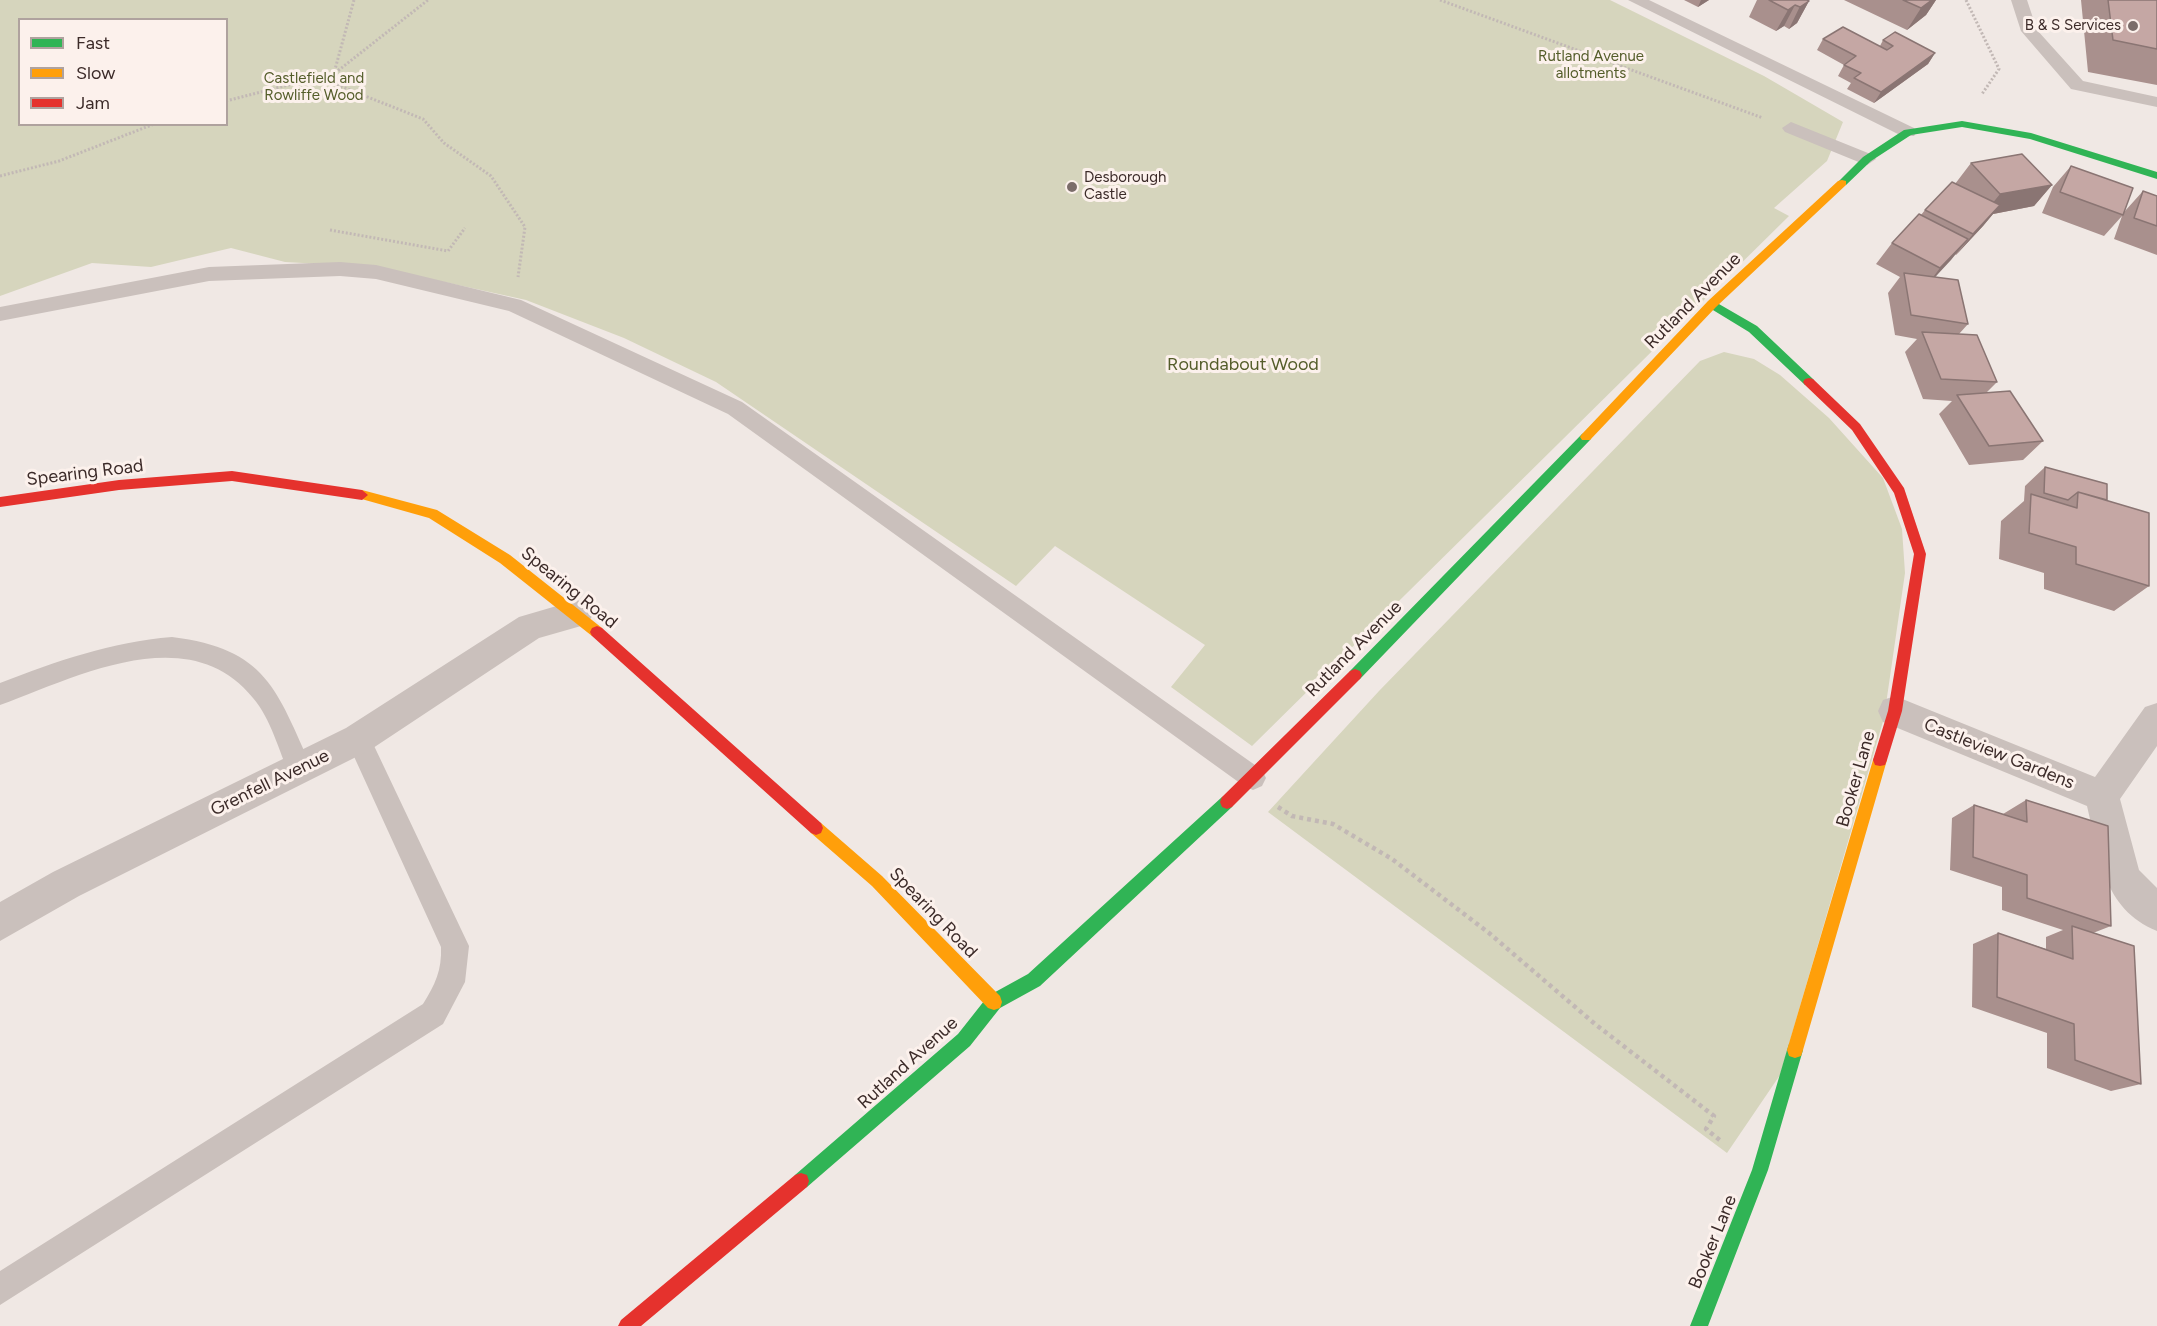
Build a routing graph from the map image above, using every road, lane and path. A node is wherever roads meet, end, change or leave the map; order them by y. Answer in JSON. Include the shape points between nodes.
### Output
{"nodes":[{"id":1,"x":354,"y":0,"type":"edge"},
{"id":2,"x":428,"y":0,"type":"edge"},
{"id":3,"x":1440,"y":0,"type":"edge"},
{"id":4,"x":1636,"y":0,"type":"edge"},
{"id":5,"x":1966,"y":0,"type":"edge"},
{"id":6,"x":2019,"y":0,"type":"edge"},
{"id":7,"x":334,"y":73,"type":"junction"},
{"id":8,"x":326,"y":80,"type":"junction"},
{"id":9,"x":228,"y":100,"type":"edge"},
{"id":10,"x":2157,"y":102,"type":"edge"},
{"id":11,"x":1962,"y":124,"type":"junction"},
{"id":12,"x":149,"y":126,"type":"edge"},
{"id":13,"x":1791,"y":128,"type":"joint"},
{"id":14,"x":1908,"y":132,"type":"junction"},
{"id":15,"x":1868,"y":159,"type":"junction"},
{"id":16,"x":0,"y":176,"type":"edge"},
{"id":17,"x":2157,"y":176,"type":"edge"},
{"id":18,"x":465,"y":228,"type":"dead end"},
{"id":19,"x":330,"y":230,"type":"dead end"},
{"id":20,"x":1712,"y":304,"type":"junction"},
{"id":21,"x":514,"y":305,"type":"junction"},
{"id":22,"x":0,"y":314,"type":"edge"},
{"id":23,"x":0,"y":502,"type":"edge"},
{"id":24,"x":577,"y":614,"type":"junction"},
{"id":25,"x":0,"y":694,"type":"edge"},
{"id":26,"x":1895,"y":711,"type":"junction"},
{"id":27,"x":2157,"y":718,"type":"edge"},
{"id":28,"x":358,"y":739,"type":"junction"},
{"id":29,"x":299,"y":768,"type":"junction"},
{"id":30,"x":1249,"y":782,"type":"junction"},
{"id":31,"x":2102,"y":796,"type":"junction"},
{"id":32,"x":2157,"y":914,"type":"edge"},
{"id":33,"x":0,"y":923,"type":"edge"},
{"id":34,"x":994,"y":1002,"type":"junction"},
{"id":35,"x":1731,"y":1136,"type":"dead end"},
{"id":36,"x":0,"y":1289,"type":"edge"},
{"id":37,"x":627,"y":1326,"type":"edge"},
{"id":38,"x":1699,"y":1326,"type":"edge"}],
"edges":[{"from":1,"to":7,"type":"path"},
{"from":2,"to":7,"type":"path"},
{"from":3,"to":13,"type":"path"},
{"from":4,"to":14,"type":"lane"},
{"from":5,"to":11,"type":"path","via":[[1999,69]]},
{"from":6,"to":10,"type":"lane","via":[[2029,31],[2077,85]]},
{"from":7,"to":8,"type":"path"},
{"from":8,"to":9,"type":"path"},
{"from":8,"to":21,"type":"path","via":[[423,119],[444,143],[491,176],[525,227]]},
{"from":11,"to":14,"type":"street","name":"Rutland Avenue"},
{"from":11,"to":17,"type":"street","name":"Rutland Avenue","via":[[2031,136]]},
{"from":12,"to":16,"type":"path","via":[[59,161]]},
{"from":13,"to":15,"type":"lane"},
{"from":14,"to":15,"type":"street","name":"Rutland Avenue"},
{"from":15,"to":20,"type":"street","name":"Rutland Avenue"},
{"from":18,"to":19,"type":"path","via":[[448,251]]},
{"from":20,"to":26,"type":"street","name":"Booker Lane","via":[[1752,329],[1856,427],[1900,491],[1920,554]]},
{"from":20,"to":30,"type":"street","name":"Rutland Avenue","via":[[1545,481]]},
{"from":21,"to":22,"type":"lane","via":[[376,272],[340,269],[209,274]]},
{"from":21,"to":30,"type":"lane","via":[[735,408]]},
{"from":23,"to":24,"type":"street","name":"Spearing Road","via":[[119,485],[232,477],[345,491],[433,514],[505,560]]},
{"from":24,"to":28,"type":"street","name":"Grenfell Avenue","via":[[530,627]]},
{"from":24,"to":34,"type":"street","name":"Spearing Road","via":[[878,881]]},
{"from":25,"to":29,"type":"lane","via":[[116,652],[178,647],[203,651],[234,664],[262,690]]},
{"from":26,"to":31,"type":"street","name":"Castleview Gardens"},
{"from":26,"to":38,"type":"street","name":"Booker Lane","via":[[1760,1170]]},
{"from":27,"to":31,"type":"street"},
{"from":28,"to":29,"type":"street","name":"Grenfell Avenue"},
{"from":28,"to":36,"type":"lane","via":[[455,946],[456,967],[451,985],[433,1014]]},
{"from":29,"to":33,"type":"street","name":"Grenfell Avenue","via":[[66,884]]},
{"from":30,"to":34,"type":"street","name":"Rutland Avenue","via":[[1034,980]]},
{"from":30,"to":35,"type":"path","via":[[1292,816],[1318,819],[1347,831],[1400,865],[1714,1116],[1706,1129],[1726,1145]]},
{"from":31,"to":32,"type":"street","via":[[2123,880]]},
{"from":34,"to":37,"type":"street","name":"Rutland Avenue","via":[[964,1040]]}]}
